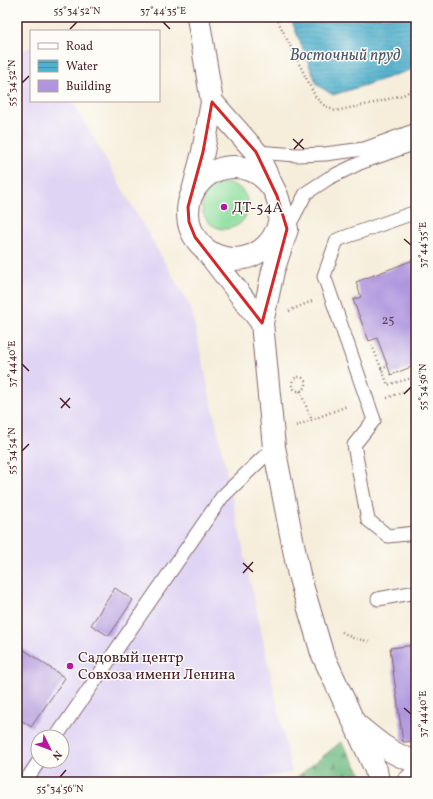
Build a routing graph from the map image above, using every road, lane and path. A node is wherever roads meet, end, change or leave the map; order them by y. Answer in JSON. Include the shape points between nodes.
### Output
{"nodes":[{"id":1,"x":198,"y":17,"type":"edge"},
{"id":2,"x":277,"y":17,"type":"edge"},
{"id":3,"x":416,"y":88,"type":"edge"},
{"id":4,"x":212,"y":102,"type":"junction"},
{"id":5,"x":416,"y":130,"type":"edge"},
{"id":6,"x":416,"y":143,"type":"edge"},
{"id":7,"x":256,"y":152,"type":"junction"},
{"id":8,"x":193,"y":192,"type":"junction"},
{"id":9,"x":277,"y":196,"type":"junction"},
{"id":10,"x":416,"y":212,"type":"edge"},
{"id":11,"x":287,"y":228,"type":"junction"},
{"id":12,"x":205,"y":249,"type":"junction"},
{"id":13,"x":262,"y":323,"type":"junction"},
{"id":14,"x":372,"y":345,"type":"dead end"},
{"id":15,"x":416,"y":375,"type":"edge"},
{"id":16,"x":416,"y":388,"type":"edge"},
{"id":17,"x":300,"y":391,"type":"junction"},
{"id":18,"x":381,"y":397,"type":"dead end"},
{"id":19,"x":346,"y":406,"type":"dead end"},
{"id":20,"x":312,"y":420,"type":"junction"},
{"id":21,"x":294,"y":427,"type":"dead end"},
{"id":22,"x":274,"y":447,"type":"junction"},
{"id":23,"x":416,"y":533,"type":"edge"},
{"id":24,"x":416,"y":592,"type":"edge"},
{"id":25,"x":378,"y":599,"type":"dead end"},
{"id":26,"x":354,"y":724,"type":"junction"},
{"id":27,"x":62,"y":729,"type":"edge"},
{"id":28,"x":416,"y":761,"type":"edge"},
{"id":29,"x":34,"y":769,"type":"edge"},
{"id":30,"x":416,"y":775,"type":"edge"},
{"id":31,"x":25,"y":782,"type":"edge"},
{"id":32,"x":378,"y":782,"type":"edge"},
{"id":33,"x":408,"y":782,"type":"edge"}],
"edges":[{"from":1,"to":4,"type":"street"},
{"from":2,"to":3,"type":"path","via":[[316,98],[325,106],[335,111],[403,95]]},
{"from":4,"to":7,"type":"street"},
{"from":4,"to":8,"type":"street"},
{"from":5,"to":7,"type":"lane","via":[[364,149],[297,155]]},
{"from":6,"to":11,"type":"lane","via":[[329,178],[306,193]]},
{"from":7,"to":9,"type":"street"},
{"from":8,"to":9,"type":"street","via":[[208,175],[229,167],[244,168],[258,173],[269,183]]},
{"from":8,"to":12,"type":"street","via":[[188,207],[189,222],[195,237]]},
{"from":9,"to":11,"type":"street"},
{"from":9,"to":12,"type":"street","via":[[278,226],[272,239],[261,250],[248,257],[233,259],[218,256]]},
{"from":10,"to":23,"type":"lane","via":[[337,240],[324,276],[374,420],[354,445],[368,520],[388,536]]},
{"from":11,"to":13,"type":"street","via":[[273,271]]},
{"from":12,"to":13,"type":"street"},
{"from":13,"to":22,"type":"street"},
{"from":14,"to":15,"type":"path","via":[[388,385]]},
{"from":16,"to":18,"type":"path","via":[[393,397]]},
{"from":17,"to":17,"type":"path","via":[[292,387],[293,380],[300,377],[306,385]]},
{"from":17,"to":20,"type":"path"},
{"from":19,"to":20,"type":"path"},
{"from":20,"to":21,"type":"path"},
{"from":22,"to":26,"type":"street","via":[[299,575],[322,653]]},
{"from":22,"to":27,"type":"lane","via":[[222,497]]},
{"from":24,"to":25,"type":"lane"},
{"from":26,"to":28,"type":"street","via":[[382,746]]},
{"from":26,"to":32,"type":"street","via":[[376,770]]},
{"from":29,"to":31,"type":"lane"},
{"from":30,"to":33,"type":"street"}]}
